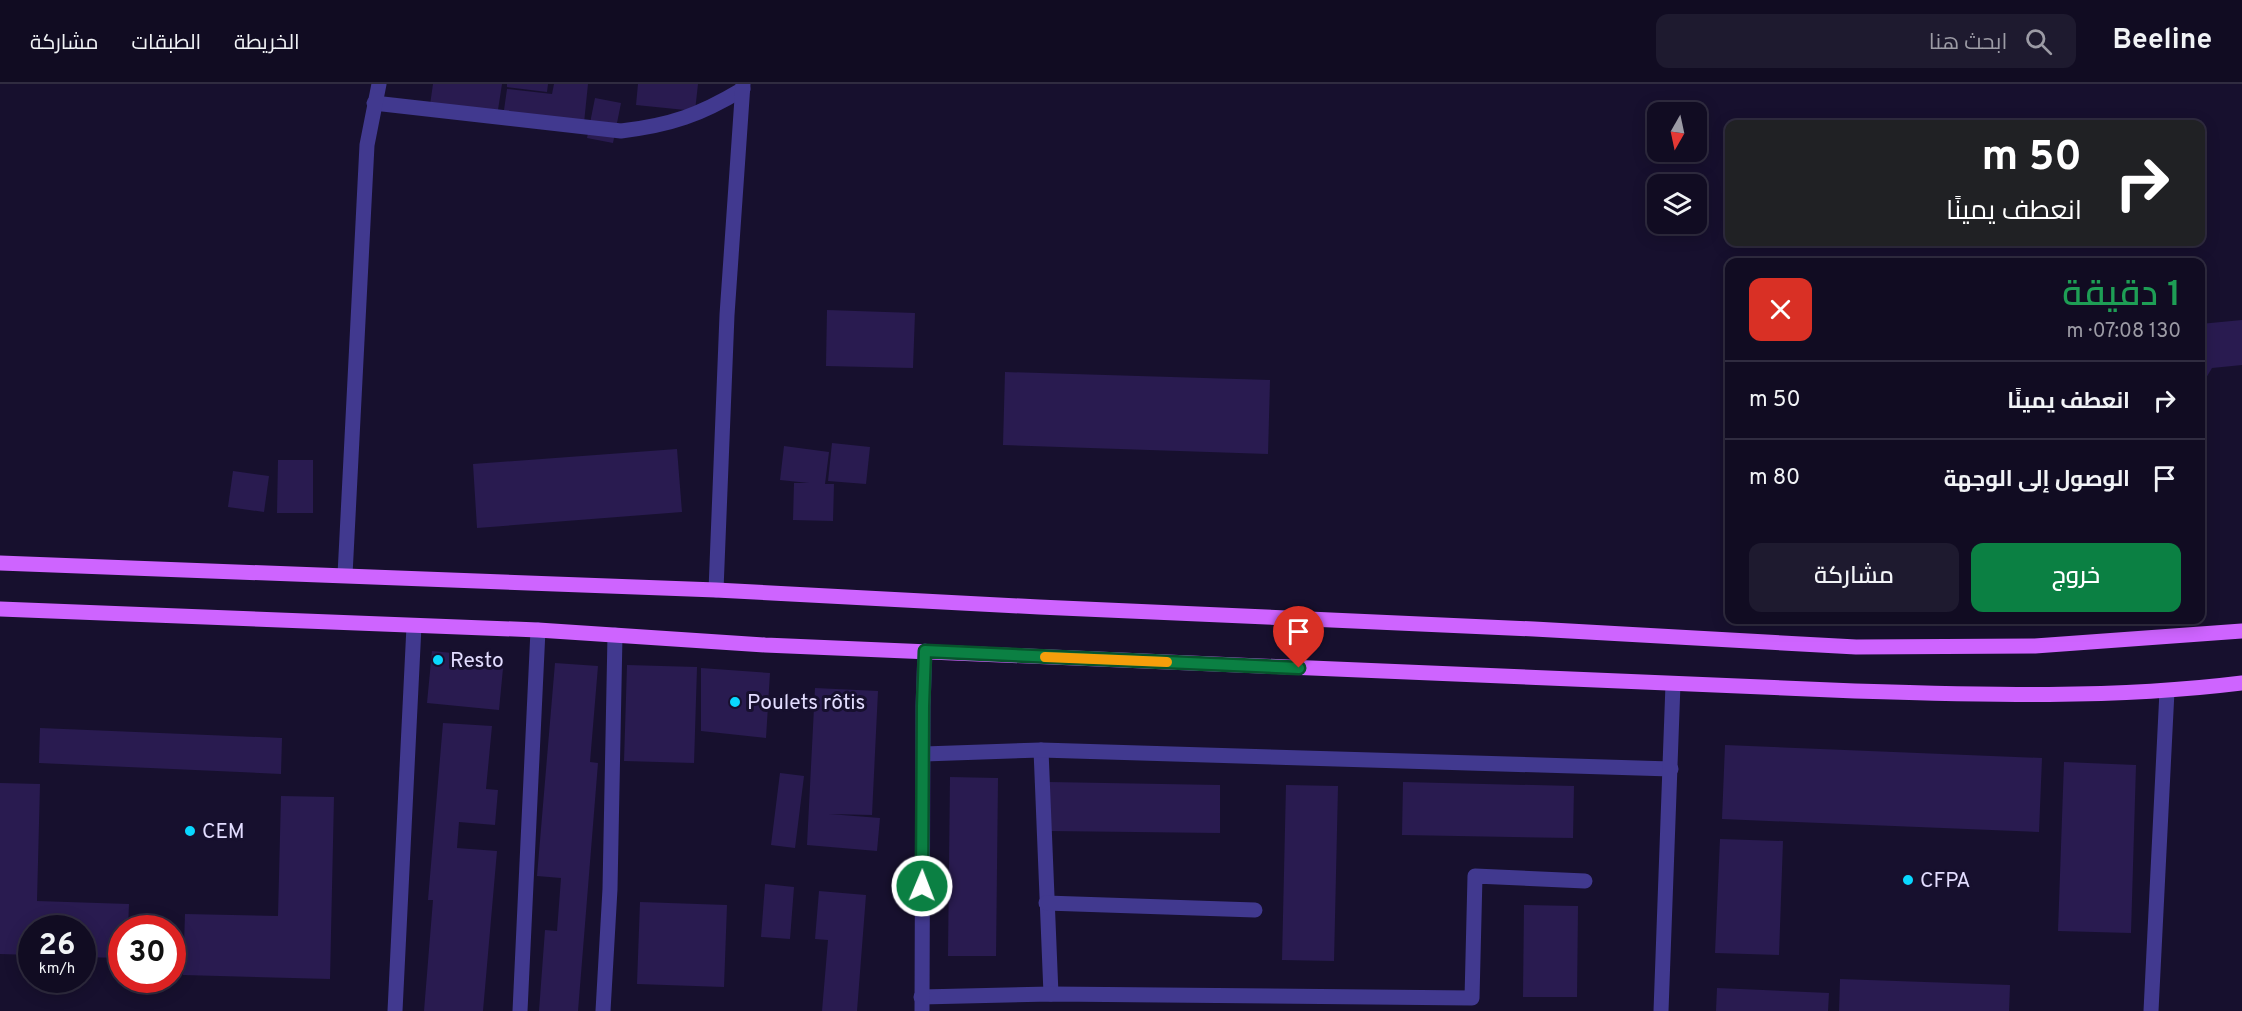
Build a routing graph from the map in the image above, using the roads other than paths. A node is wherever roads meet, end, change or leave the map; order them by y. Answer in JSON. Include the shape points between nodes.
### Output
{"nodes":[{"id":1,"x":379,"y":84,"type":"edge"},
{"id":2,"x":743,"y":86,"type":"edge"},
{"id":3,"x":374,"y":103,"type":"junction"},
{"id":4,"x":0,"y":563,"type":"edge"},
{"id":5,"x":345,"y":575,"type":"junction"},
{"id":6,"x":716,"y":590,"type":"junction"},
{"id":7,"x":0,"y":609,"type":"edge"},
{"id":8,"x":414,"y":626,"type":"junction"},
{"id":9,"x":538,"y":630,"type":"junction"},
{"id":10,"x":2242,"y":631,"type":"edge"},
{"id":11,"x":615,"y":635,"type":"junction"},
{"id":12,"x":925,"y":651,"type":"junction"},
{"id":13,"x":2242,"y":683,"type":"edge"},
{"id":14,"x":1673,"y":684,"type":"junction"},
{"id":15,"x":2167,"y":691,"type":"junction"},
{"id":16,"x":1041,"y":750,"type":"junction"},
{"id":17,"x":924,"y":754,"type":"junction"},
{"id":18,"x":1671,"y":769,"type":"junction"},
{"id":19,"x":1585,"y":881,"type":"dead end"},
{"id":20,"x":1046,"y":903,"type":"junction"},
{"id":21,"x":1255,"y":910,"type":"dead end"},
{"id":22,"x":1051,"y":994,"type":"junction"},
{"id":23,"x":922,"y":1004,"type":"edge"},
{"id":24,"x":395,"y":1011,"type":"edge"},
{"id":25,"x":520,"y":1011,"type":"edge"},
{"id":26,"x":603,"y":1011,"type":"edge"},
{"id":27,"x":1661,"y":1011,"type":"edge"},
{"id":28,"x":2151,"y":1011,"type":"edge"}],
"edges":[{"from":1,"to":3,"type":"street"},
{"from":2,"to":3,"type":"street","via":[[716,106],[686,119],[621,131]]},
{"from":2,"to":6,"type":"street","via":[[727,315]]},
{"from":3,"to":5,"type":"street","via":[[367,145]]},
{"from":4,"to":5,"type":"main road"},
{"from":5,"to":6,"type":"main road"},
{"from":6,"to":10,"type":"main road","via":[[1856,647],[2035,646]]},
{"from":7,"to":8,"type":"main road"},
{"from":8,"to":9,"type":"main road"},
{"from":8,"to":24,"type":"street"},
{"from":9,"to":11,"type":"main road"},
{"from":9,"to":25,"type":"street"},
{"from":11,"to":12,"type":"main road"},
{"from":11,"to":26,"type":"street","via":[[610,889]]},
{"from":12,"to":14,"type":"main road"},
{"from":12,"to":17,"type":"street"},
{"from":13,"to":15,"type":"main road"},
{"from":14,"to":15,"type":"main road","via":[[1988,695]]},
{"from":14,"to":18,"type":"street"},
{"from":15,"to":28,"type":"street"},
{"from":16,"to":17,"type":"street"},
{"from":16,"to":18,"type":"street"},
{"from":16,"to":20,"type":"street"},
{"from":17,"to":23,"type":"street"},
{"from":18,"to":27,"type":"street"},
{"from":19,"to":22,"type":"street","via":[[1475,876],[1472,998]]},
{"from":20,"to":21,"type":"street"},
{"from":20,"to":22,"type":"street"},
{"from":22,"to":23,"type":"street"}]}
